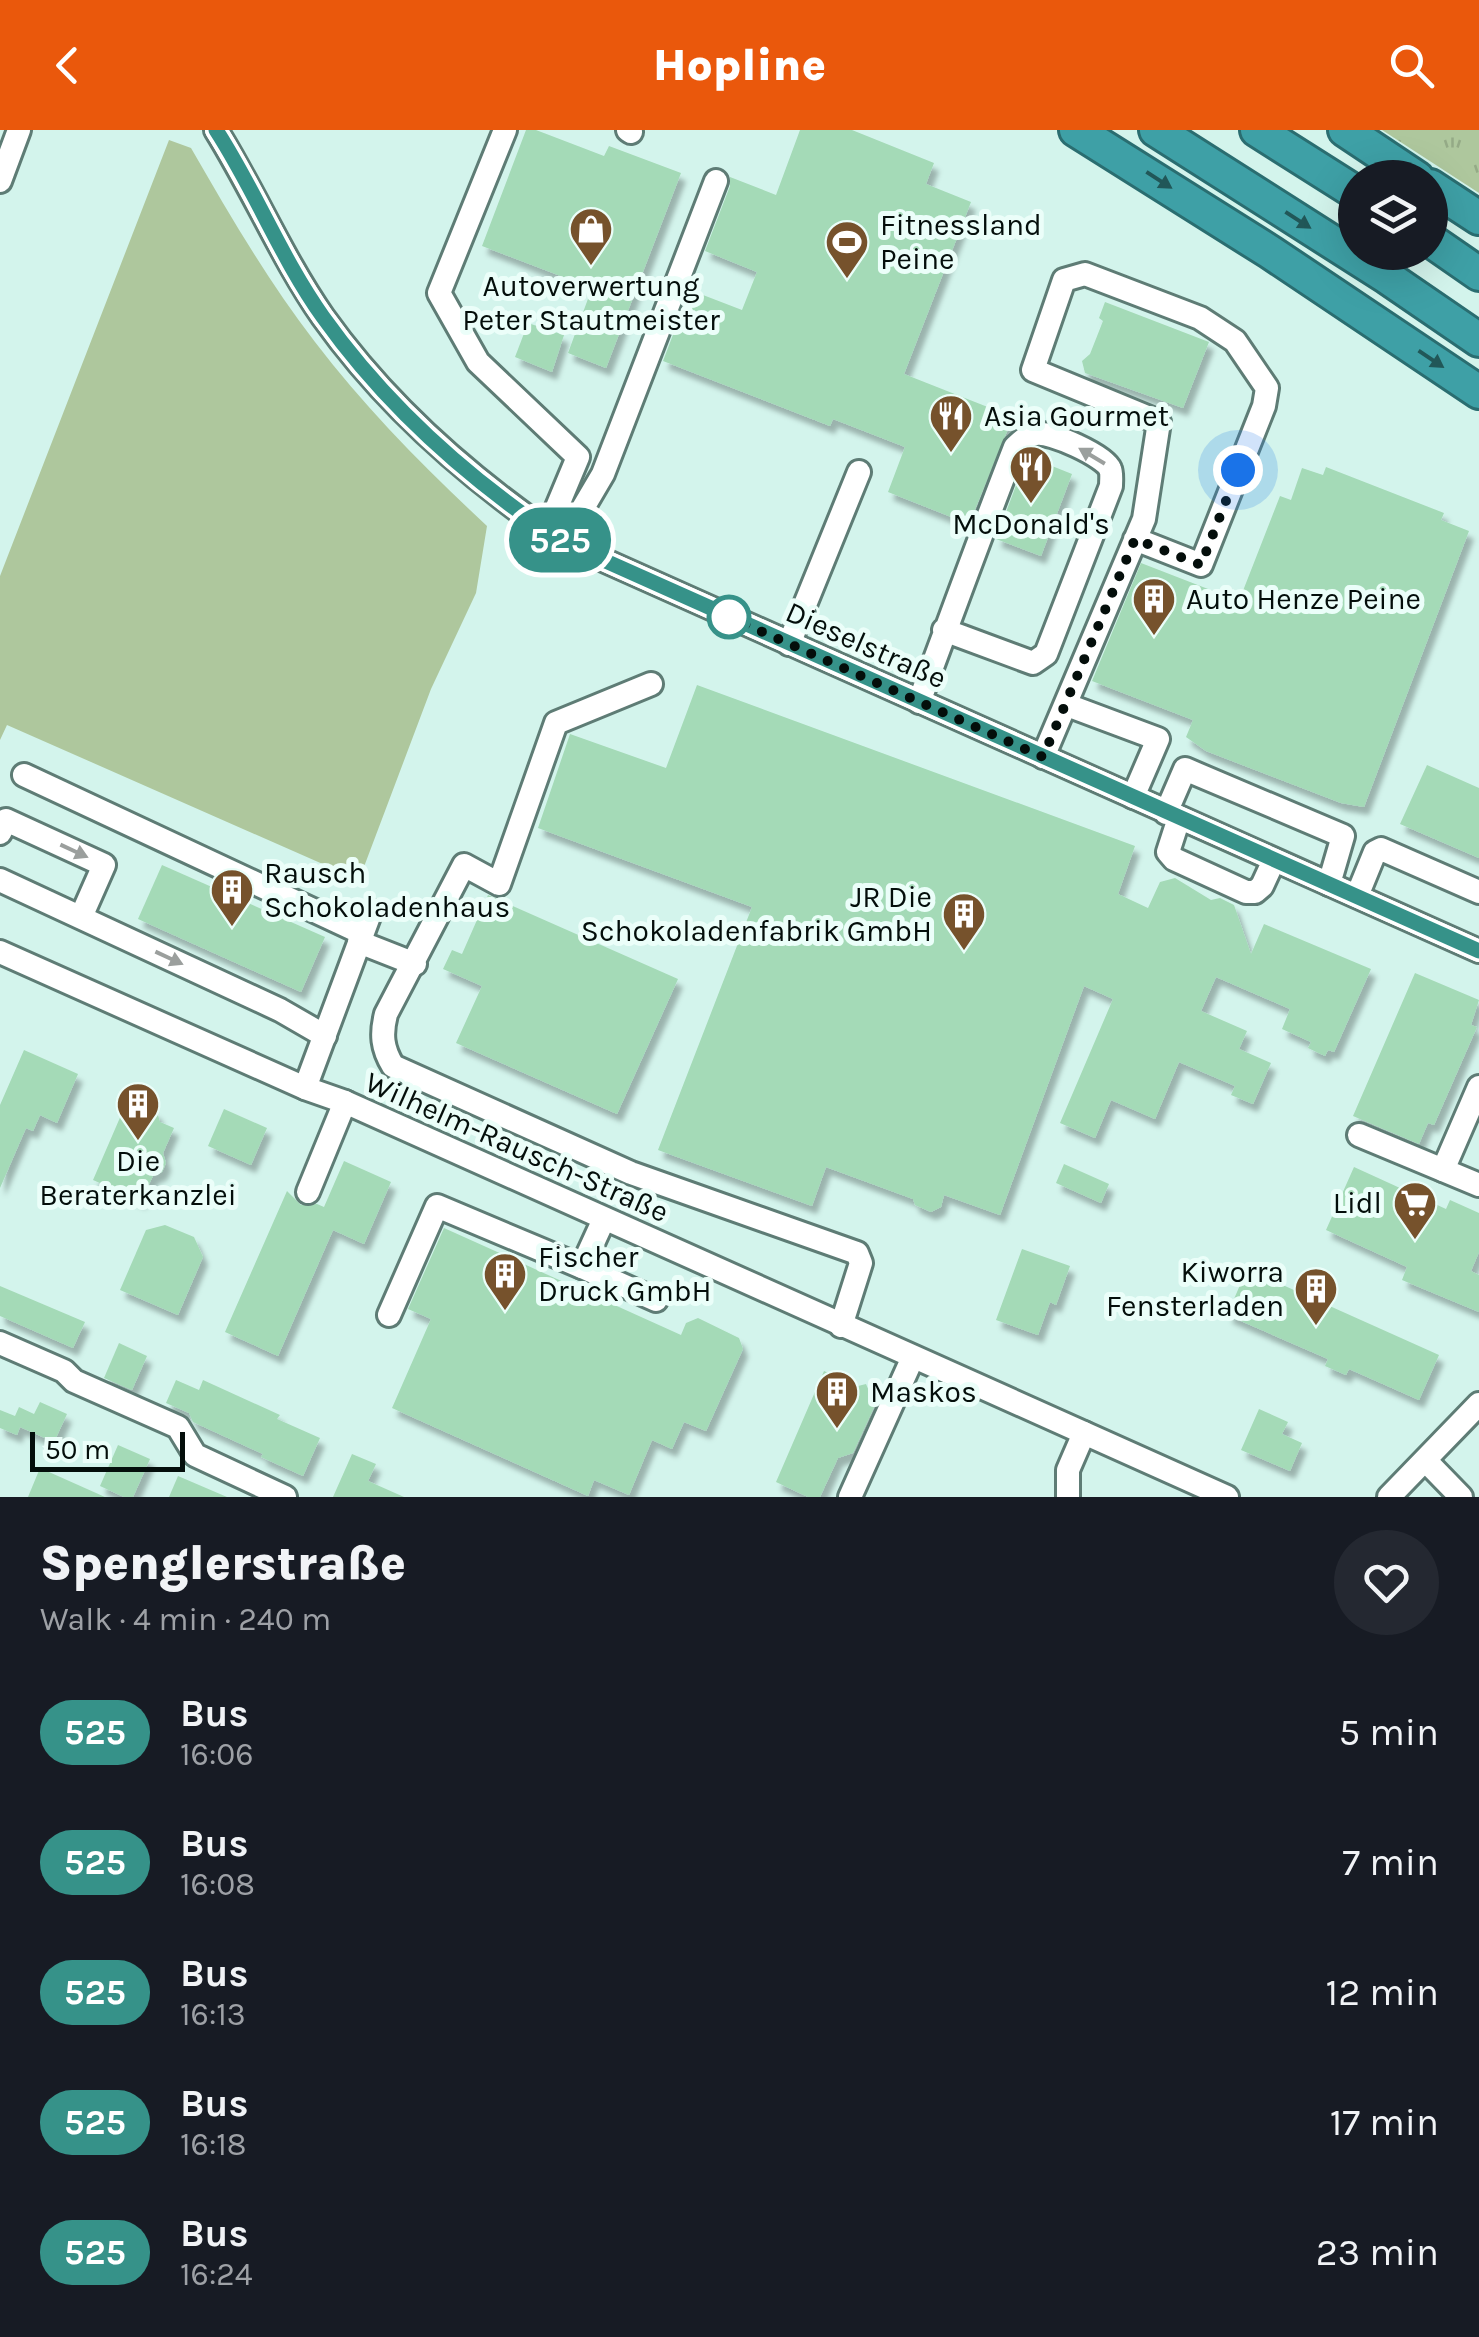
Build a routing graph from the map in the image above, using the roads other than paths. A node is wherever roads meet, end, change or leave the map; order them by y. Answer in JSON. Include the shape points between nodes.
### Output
{"nodes":[{"id":1,"x":216,"y":130,"type":"edge"},
{"id":2,"x":504,"y":130,"type":"edge"},
{"id":3,"x":1076,"y":130,"type":"edge"},
{"id":4,"x":1156,"y":130,"type":"edge"},
{"id":5,"x":1257,"y":130,"type":"edge"},
{"id":6,"x":1345,"y":130,"type":"edge"},
{"id":7,"x":11,"y":136,"type":"edge"},
{"id":8,"x":1390,"y":160,"type":"edge"},
{"id":9,"x":0,"y":181,"type":"edge"},
{"id":10,"x":716,"y":181,"type":"dead end"},
{"id":11,"x":1338,"y":181,"type":"edge"},
{"id":12,"x":1448,"y":198,"type":"edge"},
{"id":13,"x":1479,"y":218,"type":"edge"},
{"id":14,"x":1448,"y":252,"type":"edge"},
{"id":15,"x":1479,"y":274,"type":"edge"},
{"id":16,"x":1479,"y":340,"type":"edge"},
{"id":17,"x":1479,"y":392,"type":"edge"},
{"id":18,"x":859,"y":472,"type":"dead end"},
{"id":19,"x":555,"y":536,"type":"junction"},
{"id":20,"x":1135,"y":539,"type":"junction"},
{"id":21,"x":944,"y":630,"type":"junction"},
{"id":22,"x":790,"y":644,"type":"junction"},
{"id":23,"x":651,"y":684,"type":"dead end"},
{"id":24,"x":919,"y":702,"type":"junction"},
{"id":25,"x":1067,"y":704,"type":"junction"},
{"id":26,"x":1043,"y":757,"type":"junction"},
{"id":27,"x":24,"y":775,"type":"dead end"},
{"id":28,"x":1133,"y":797,"type":"junction"},
{"id":29,"x":1173,"y":815,"type":"junction"},
{"id":30,"x":0,"y":833,"type":"edge"},
{"id":31,"x":1274,"y":860,"type":"junction"},
{"id":32,"x":0,"y":880,"type":"edge"},
{"id":33,"x":1328,"y":884,"type":"junction"},
{"id":34,"x":1479,"y":892,"type":"edge"},
{"id":35,"x":1357,"y":896,"type":"junction"},
{"id":36,"x":371,"y":911,"type":"dead end"},
{"id":37,"x":81,"y":917,"type":"junction"},
{"id":38,"x":360,"y":938,"type":"junction"},
{"id":39,"x":1479,"y":951,"type":"edge"},
{"id":40,"x":0,"y":952,"type":"edge"},
{"id":41,"x":415,"y":964,"type":"junction"},
{"id":42,"x":325,"y":1036,"type":"junction"},
{"id":43,"x":1479,"y":1087,"type":"edge"},
{"id":44,"x":306,"y":1088,"type":"junction"},
{"id":45,"x":345,"y":1102,"type":"junction"},
{"id":46,"x":1360,"y":1135,"type":"dead end"},
{"id":47,"x":1444,"y":1170,"type":"junction"},
{"id":48,"x":1479,"y":1185,"type":"edge"},
{"id":49,"x":308,"y":1192,"type":"dead end"},
{"id":50,"x":604,"y":1219,"type":"junction"},
{"id":51,"x":582,"y":1266,"type":"junction"},
{"id":52,"x":656,"y":1300,"type":"dead end"},
{"id":53,"x":389,"y":1315,"type":"dead end"},
{"id":54,"x":841,"y":1326,"type":"junction"},
{"id":55,"x":0,"y":1343,"type":"edge"},
{"id":56,"x":913,"y":1357,"type":"junction"},
{"id":57,"x":1479,"y":1404,"type":"edge"},
{"id":58,"x":1084,"y":1432,"type":"junction"},
{"id":59,"x":1426,"y":1461,"type":"junction"},
{"id":60,"x":1193,"y":1490,"type":"edge"},
{"id":61,"x":285,"y":1497,"type":"edge"},
{"id":62,"x":850,"y":1497,"type":"edge"},
{"id":63,"x":1068,"y":1497,"type":"edge"},
{"id":64,"x":1227,"y":1497,"type":"edge"},
{"id":65,"x":1388,"y":1497,"type":"edge"},
{"id":66,"x":1461,"y":1497,"type":"edge"}],
"edges":[{"from":1,"to":19,"type":"street","name":"Dieselstraße","via":[[289,262],[353,356],[437,445]]},
{"from":2,"to":19,"type":"street","via":[[439,293],[478,362],[578,458]]},
{"from":3,"to":17,"type":"highway","one_way":true},
{"from":4,"to":16,"type":"highway","one_way":true},
{"from":5,"to":11,"type":"highway"},
{"from":6,"to":8,"type":"highway"},
{"from":7,"to":9,"type":"street"},
{"from":10,"to":19,"type":"street","via":[[603,474]]},
{"from":12,"to":13,"type":"highway"},
{"from":14,"to":15,"type":"highway"},
{"from":18,"to":22,"type":"street"},
{"from":19,"to":22,"type":"street","name":"Dieselstraße"},
{"from":20,"to":20,"type":"street","via":[[1159,422],[1033,370],[1064,280],[1085,274],[1200,318],[1235,340],[1267,388],[1201,565]]},
{"from":20,"to":25,"type":"street"},
{"from":21,"to":21,"type":"street","one_way":true,"via":[[1033,663],[1046,654],[1111,486],[1112,471],[1096,455],[1045,434],[1016,447]]},
{"from":21,"to":24,"type":"street"},
{"from":22,"to":24,"type":"street","name":"Dieselstraße"},
{"from":23,"to":41,"type":"street","via":[[556,722],[500,884],[464,865]]},
{"from":24,"to":26,"type":"street","name":"Dieselstraße"},
{"from":25,"to":26,"type":"street"},
{"from":25,"to":28,"type":"street","via":[[1158,739]]},
{"from":26,"to":28,"type":"street","name":"Dieselstraße"},
{"from":27,"to":38,"type":"street"},
{"from":28,"to":29,"type":"street","name":"Dieselstraße"},
{"from":29,"to":31,"type":"street","name":"Dieselstraße"},
{"from":29,"to":31,"type":"street","via":[[1168,852],[1246,892],[1262,886]]},
{"from":29,"to":33,"type":"street","via":[[1184,770],[1342,836]]},
{"from":30,"to":37,"type":"street","one_way":true,"via":[[6,820],[104,865]]},
{"from":31,"to":33,"type":"street","name":"Dieselstraße"},
{"from":32,"to":37,"type":"street"},
{"from":33,"to":35,"type":"street","name":"Dieselstraße"},
{"from":34,"to":35,"type":"street","via":[[1381,850]]},
{"from":35,"to":39,"type":"street","name":"Dieselstraße"},
{"from":36,"to":38,"type":"street"},
{"from":37,"to":42,"type":"street","one_way":true},
{"from":38,"to":41,"type":"street"},
{"from":38,"to":42,"type":"street"},
{"from":40,"to":44,"type":"street","name":"Wilhelm-Rausch-Straße"},
{"from":41,"to":54,"type":"street","via":[[381,1032],[393,1066],[631,1173],[858,1253],[862,1264]]},
{"from":42,"to":44,"type":"street"},
{"from":43,"to":47,"type":"street"},
{"from":44,"to":45,"type":"street","name":"Wilhelm-Rausch-Straße"},
{"from":45,"to":49,"type":"street"},
{"from":45,"to":50,"type":"street","name":"Wilhelm-Rausch-Straße"},
{"from":46,"to":47,"type":"street"},
{"from":47,"to":48,"type":"street"},
{"from":50,"to":51,"type":"street"},
{"from":50,"to":54,"type":"street","name":"Wilhelm-Rausch-Straße"},
{"from":51,"to":52,"type":"street"},
{"from":51,"to":53,"type":"street","via":[[437,1206]]},
{"from":54,"to":56,"type":"street","name":"Wilhelm-Rausch-Straße"},
{"from":55,"to":61,"type":"street","via":[[178,1427],[195,1455]]},
{"from":56,"to":58,"type":"street","name":"Wilhelm-Rausch-Straße"},
{"from":56,"to":62,"type":"street"},
{"from":57,"to":59,"type":"street"},
{"from":58,"to":60,"type":"street","name":"Wilhelm-Rausch-Straße"},
{"from":58,"to":63,"type":"street","via":[[1068,1470]]},
{"from":59,"to":65,"type":"street"},
{"from":59,"to":66,"type":"street"},
{"from":60,"to":64,"type":"street","name":"Wilhelm-Rausch-Straße"}]}
